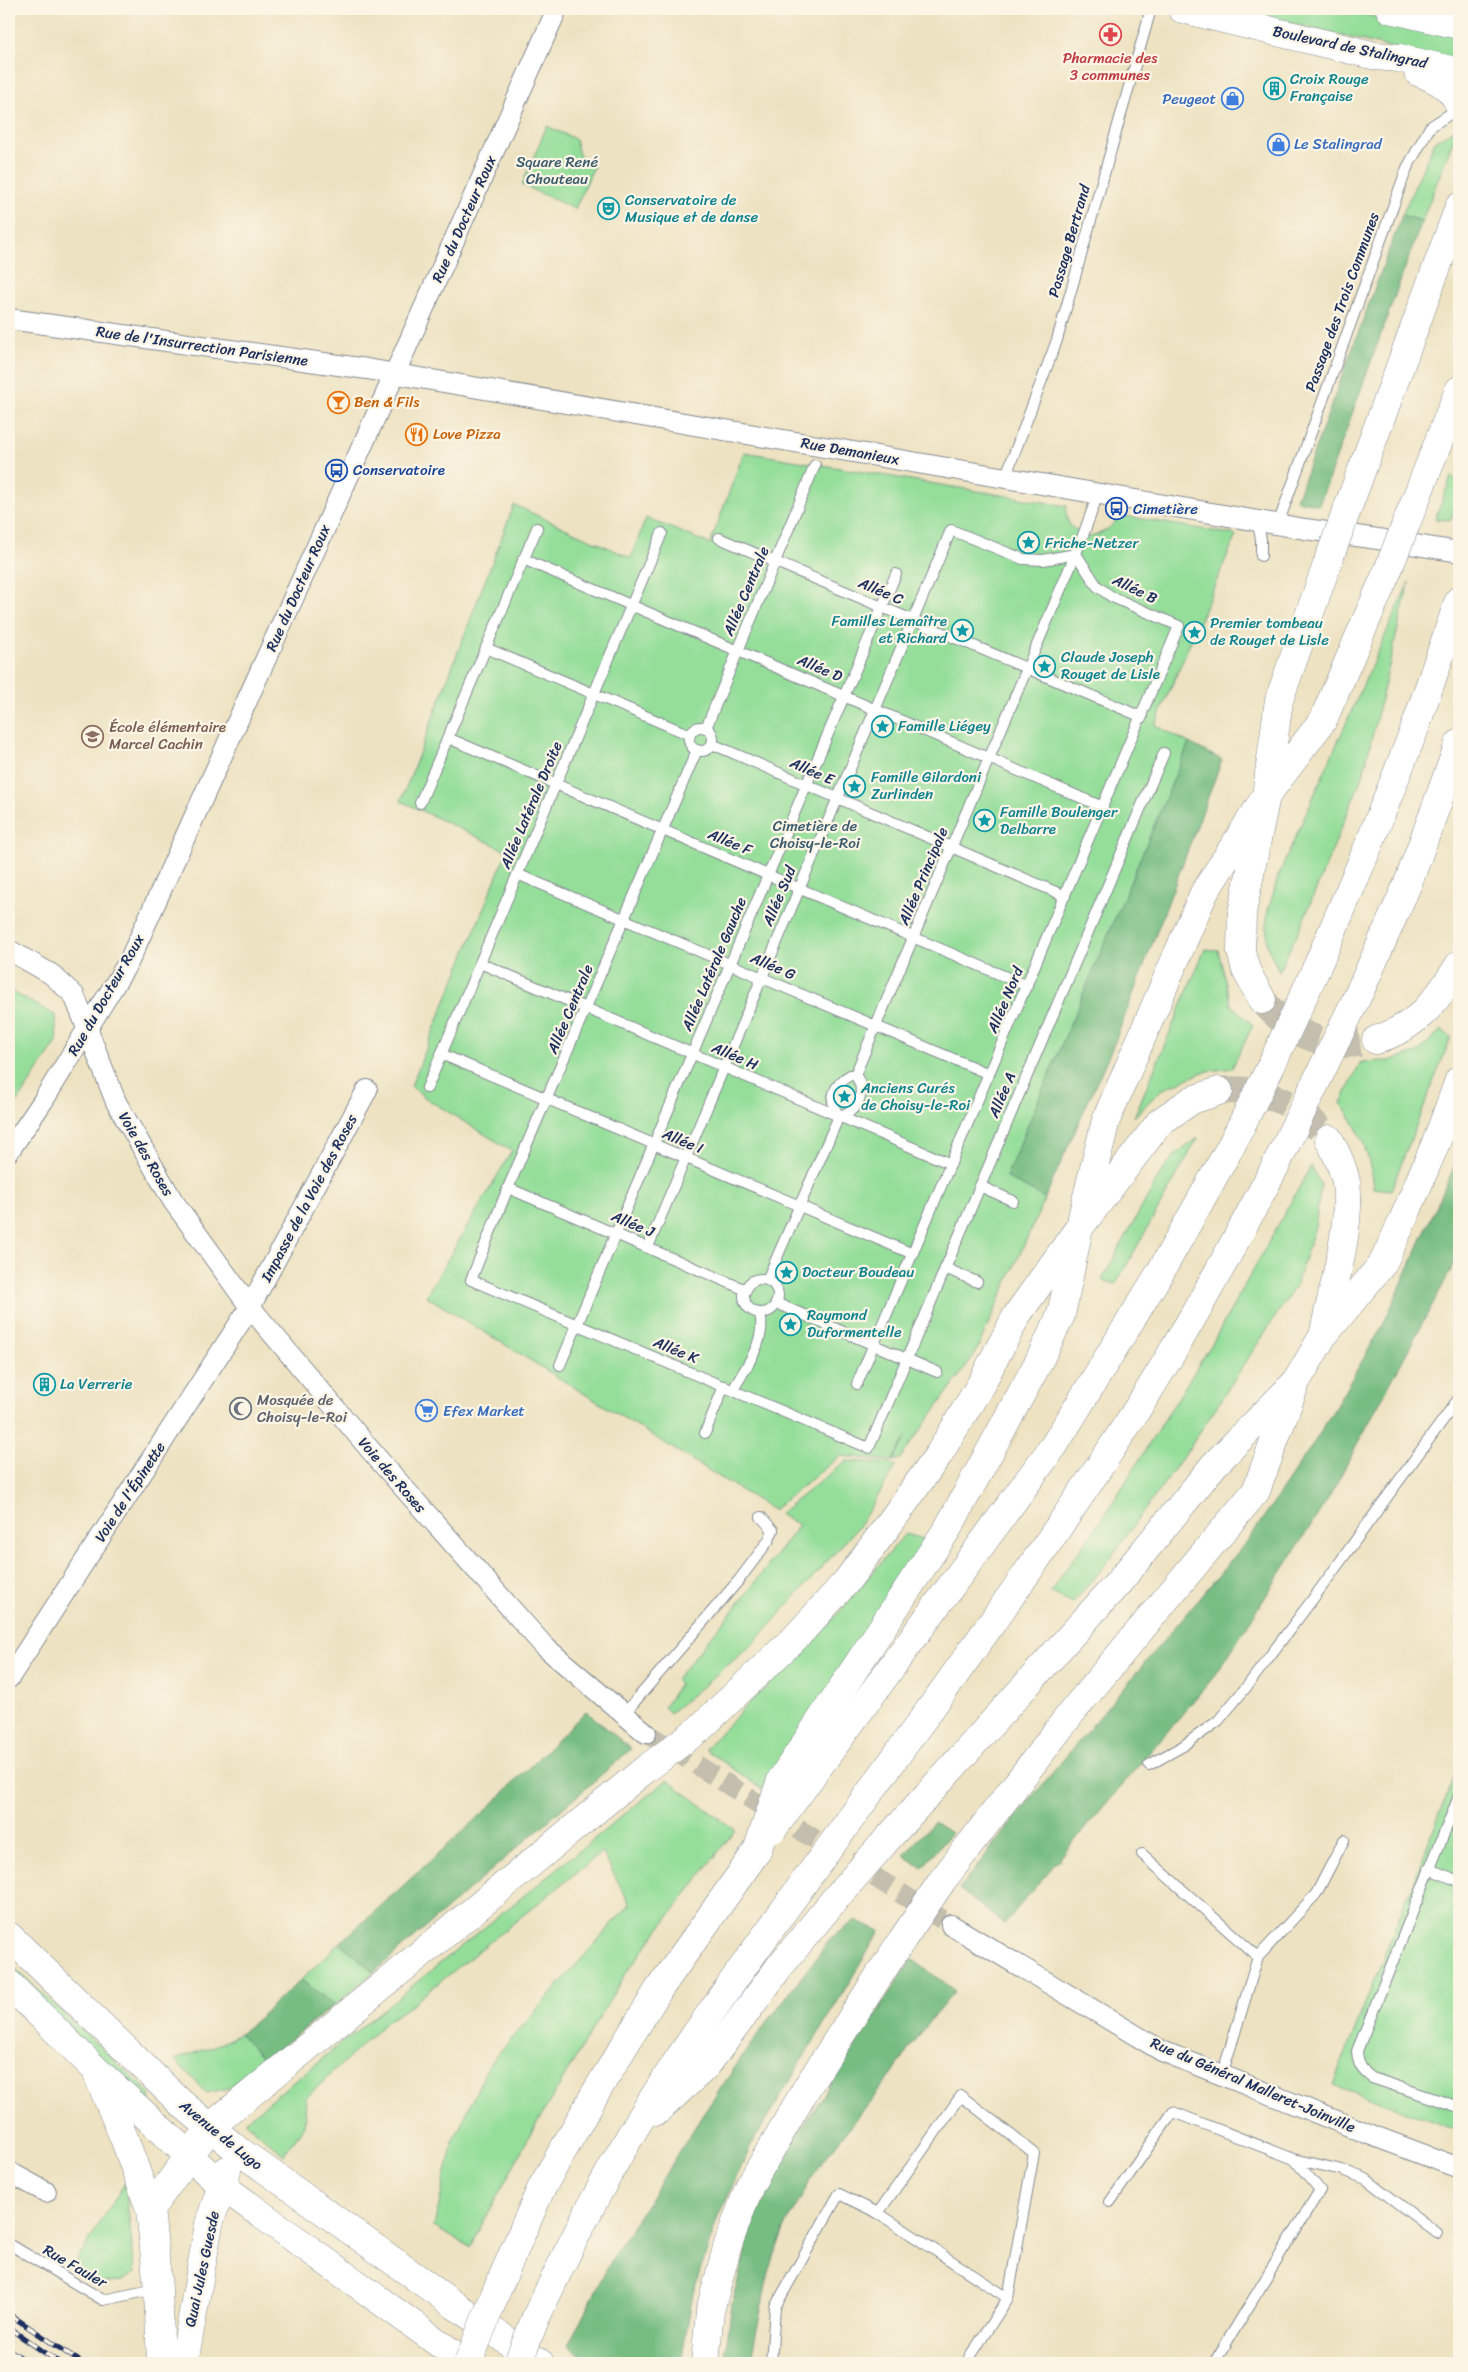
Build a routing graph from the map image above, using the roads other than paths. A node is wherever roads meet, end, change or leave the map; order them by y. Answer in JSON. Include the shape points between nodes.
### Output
{"nodes":[{"id":1,"x":557,"y":9,"type":"edge"},
{"id":2,"x":1151,"y":9,"type":"edge"},
{"id":3,"x":1182,"y":9,"type":"edge"},
{"id":4,"x":1390,"y":9,"type":"edge"},
{"id":5,"x":1459,"y":25,"type":"edge"},
{"id":6,"x":1399,"y":58,"type":"junction"},
{"id":7,"x":1459,"y":72,"type":"edge"},
{"id":8,"x":1459,"y":104,"type":"edge"},
{"id":9,"x":1459,"y":108,"type":"edge"},
{"id":10,"x":1458,"y":205,"type":"edge"},
{"id":11,"x":9,"y":319,"type":"edge"},
{"id":12,"x":395,"y":374,"type":"junction"},
{"id":13,"x":1459,"y":390,"type":"edge"},
{"id":14,"x":816,"y":465,"type":"dead end"},
{"id":15,"x":1005,"y":478,"type":"junction"},
{"id":16,"x":1098,"y":494,"type":"junction"},
{"id":17,"x":1257,"y":520,"type":"junction"},
{"id":18,"x":1278,"y":524,"type":"junction"},
{"id":19,"x":537,"y":528,"type":"dead end"},
{"id":20,"x":662,"y":533,"type":"dead end"},
{"id":21,"x":719,"y":538,"type":"dead end"},
{"id":22,"x":1459,"y":552,"type":"edge"},
{"id":23,"x":1076,"y":554,"type":"junction"},
{"id":24,"x":1260,"y":556,"type":"dead end"},
{"id":25,"x":524,"y":559,"type":"junction"},
{"id":26,"x":775,"y":561,"type":"junction"},
{"id":27,"x":896,"y":574,"type":"dead end"},
{"id":28,"x":1459,"y":600,"type":"edge"},
{"id":29,"x":632,"y":604,"type":"junction"},
{"id":30,"x":882,"y":608,"type":"junction"},
{"id":31,"x":912,"y":620,"type":"junction"},
{"id":32,"x":1179,"y":626,"type":"joint"},
{"id":33,"x":486,"y":648,"type":"junction"},
{"id":34,"x":738,"y":649,"type":"junction"},
{"id":35,"x":1027,"y":668,"type":"junction"},
{"id":36,"x":594,"y":693,"type":"junction"},
{"id":37,"x":845,"y":695,"type":"junction"},
{"id":38,"x":875,"y":708,"type":"junction"},
{"id":39,"x":1142,"y":717,"type":"junction"},
{"id":40,"x":706,"y":728,"type":"junction"},
{"id":41,"x":690,"y":735,"type":"junction"},
{"id":42,"x":448,"y":738,"type":"junction"},
{"id":43,"x":712,"y":744,"type":"junction"},
{"id":44,"x":1459,"y":744,"type":"edge"},
{"id":45,"x":697,"y":750,"type":"junction"},
{"id":46,"x":1164,"y":753,"type":"dead end"},
{"id":47,"x":989,"y":757,"type":"junction"},
{"id":48,"x":556,"y":783,"type":"junction"},
{"id":49,"x":806,"y":785,"type":"junction"},
{"id":50,"x":1266,"y":796,"type":"junction"},
{"id":51,"x":836,"y":799,"type":"junction"},
{"id":52,"x":420,"y":803,"type":"dead end"},
{"id":53,"x":1104,"y":807,"type":"junction"},
{"id":54,"x":663,"y":830,"type":"junction"},
{"id":55,"x":951,"y":848,"type":"junction"},
{"id":56,"x":518,"y":874,"type":"junction"},
{"id":57,"x":768,"y":875,"type":"junction"},
{"id":58,"x":799,"y":889,"type":"junction"},
{"id":59,"x":1065,"y":896,"type":"junction"},
{"id":60,"x":625,"y":919,"type":"junction"},
{"id":61,"x":913,"y":937,"type":"junction"},
{"id":62,"x":9,"y":950,"type":"edge"},
{"id":63,"x":480,"y":963,"type":"junction"},
{"id":64,"x":731,"y":964,"type":"junction"},
{"id":65,"x":1459,"y":965,"type":"edge"},
{"id":66,"x":761,"y":978,"type":"junction"},
{"id":67,"x":1027,"y":986,"type":"junction"},
{"id":68,"x":1262,"y":1000,"type":"tunnel mouth"},
{"id":69,"x":587,"y":1009,"type":"junction"},
{"id":70,"x":875,"y":1026,"type":"junction"},
{"id":71,"x":87,"y":1030,"type":"junction"},
{"id":72,"x":1376,"y":1040,"type":"tunnel mouth"},
{"id":73,"x":441,"y":1054,"type":"junction"},
{"id":74,"x":692,"y":1054,"type":"junction"},
{"id":75,"x":723,"y":1067,"type":"junction"},
{"id":76,"x":855,"y":1074,"type":"junction"},
{"id":77,"x":989,"y":1074,"type":"junction"},
{"id":78,"x":1459,"y":1080,"type":"edge"},
{"id":79,"x":427,"y":1088,"type":"dead end"},
{"id":80,"x":367,"y":1090,"type":"dead end"},
{"id":81,"x":1219,"y":1091,"type":"tunnel mouth"},
{"id":82,"x":548,"y":1100,"type":"junction"},
{"id":83,"x":839,"y":1116,"type":"junction"},
{"id":84,"x":1328,"y":1139,"type":"tunnel mouth"},
{"id":85,"x":654,"y":1144,"type":"junction"},
{"id":86,"x":9,"y":1151,"type":"edge"},
{"id":87,"x":685,"y":1158,"type":"junction"},
{"id":88,"x":951,"y":1164,"type":"junction"},
{"id":89,"x":980,"y":1186,"type":"junction"},
{"id":90,"x":508,"y":1188,"type":"junction"},
{"id":91,"x":1013,"y":1201,"type":"dead end"},
{"id":92,"x":799,"y":1206,"type":"junction"},
{"id":93,"x":1079,"y":1228,"type":"junction"},
{"id":94,"x":616,"y":1234,"type":"junction"},
{"id":95,"x":648,"y":1247,"type":"junction"},
{"id":96,"x":913,"y":1254,"type":"junction"},
{"id":97,"x":945,"y":1268,"type":"junction"},
{"id":98,"x":471,"y":1280,"type":"joint"},
{"id":99,"x":767,"y":1280,"type":"junction"},
{"id":100,"x":977,"y":1282,"type":"dead end"},
{"id":101,"x":746,"y":1290,"type":"junction"},
{"id":102,"x":776,"y":1303,"type":"junction"},
{"id":103,"x":250,"y":1307,"type":"junction"},
{"id":104,"x":760,"y":1313,"type":"junction"},
{"id":105,"x":577,"y":1325,"type":"junction"},
{"id":106,"x":1323,"y":1336,"type":"junction"},
{"id":107,"x":874,"y":1345,"type":"junction"},
{"id":108,"x":906,"y":1360,"type":"junction"},
{"id":109,"x":560,"y":1365,"type":"dead end"},
{"id":110,"x":937,"y":1372,"type":"dead end"},
{"id":111,"x":1296,"y":1382,"type":"junction"},
{"id":112,"x":857,"y":1384,"type":"dead end"},
{"id":113,"x":728,"y":1388,"type":"junction"},
{"id":114,"x":1459,"y":1398,"type":"edge"},
{"id":115,"x":705,"y":1433,"type":"dead end"},
{"id":116,"x":869,"y":1448,"type":"joint"},
{"id":117,"x":761,"y":1517,"type":"dead end"},
{"id":118,"x":9,"y":1678,"type":"edge"},
{"id":119,"x":624,"y":1714,"type":"junction"},
{"id":120,"x":646,"y":1733,"type":"tunnel mouth"},
{"id":121,"x":1149,"y":1765,"type":"dead end"},
{"id":122,"x":790,"y":1786,"type":"junction"},
{"id":123,"x":1459,"y":1796,"type":"edge"},
{"id":124,"x":1344,"y":1840,"type":"dead end"},
{"id":125,"x":1142,"y":1854,"type":"dead end"},
{"id":126,"x":1429,"y":1869,"type":"junction"},
{"id":127,"x":1459,"y":1881,"type":"edge"},
{"id":128,"x":950,"y":1925,"type":"tunnel mouth"},
{"id":129,"x":9,"y":1936,"type":"edge"},
{"id":130,"x":1258,"y":1957,"type":"junction"},
{"id":131,"x":9,"y":1984,"type":"edge"},
{"id":132,"x":94,"y":2068,"type":"junction"},
{"id":133,"x":1222,"y":2075,"type":"junction"},
{"id":134,"x":1459,"y":2107,"type":"edge"},
{"id":135,"x":210,"y":2127,"type":"junction"},
{"id":136,"x":630,"y":2136,"type":"junction"},
{"id":137,"x":234,"y":2146,"type":"junction"},
{"id":138,"x":190,"y":2155,"type":"junction"},
{"id":139,"x":1294,"y":2159,"type":"junction"},
{"id":140,"x":1459,"y":2168,"type":"edge"},
{"id":141,"x":9,"y":2172,"type":"edge"},
{"id":142,"x":222,"y":2186,"type":"junction"},
{"id":143,"x":46,"y":2192,"type":"dead end"},
{"id":144,"x":1110,"y":2202,"type":"dead end"},
{"id":145,"x":150,"y":2209,"type":"junction"},
{"id":146,"x":878,"y":2213,"type":"junction"},
{"id":147,"x":1437,"y":2233,"type":"dead end"},
{"id":148,"x":9,"y":2244,"type":"edge"},
{"id":149,"x":158,"y":2288,"type":"junction"},
{"id":150,"x":1008,"y":2298,"type":"junction"},
{"id":151,"x":161,"y":2363,"type":"edge"},
{"id":152,"x":184,"y":2363,"type":"edge"},
{"id":153,"x":467,"y":2363,"type":"edge"},
{"id":154,"x":518,"y":2363,"type":"edge"},
{"id":155,"x":540,"y":2363,"type":"edge"},
{"id":156,"x":704,"y":2363,"type":"edge"},
{"id":157,"x":771,"y":2363,"type":"edge"},
{"id":158,"x":966,"y":2363,"type":"edge"},
{"id":159,"x":1214,"y":2363,"type":"edge"}],
"edges":[{"from":1,"to":12,"type":"street","name":"Rue du Docteur Roux"},
{"from":2,"to":15,"type":"lane","name":"Passage Bertrand","via":[[1057,340]]},
{"from":3,"to":6,"type":"main road","name":"Boulevard de Stalingrad","via":[[1376,56]]},
{"from":4,"to":5,"type":"main road"},
{"from":6,"to":7,"type":"main road","name":"Boulevard de Stalingrad"},
{"from":6,"to":8,"type":"main road","via":[[1442,83],[1455,94]]},
{"from":9,"to":18,"type":"lane","name":"Passage des Trois Communes","via":[[1430,127],[1407,168]]},
{"from":10,"to":50,"type":"main road","bridge":true,"via":[[1279,700]]},
{"from":11,"to":12,"type":"street","name":"Rue de l'Insurrection Parisienne"},
{"from":12,"to":15,"type":"street","name":"Rue Demanieux"},
{"from":12,"to":71,"type":"street","name":"Rue du Docteur Roux","via":[[129,961]]},
{"from":13,"to":50,"type":"main road","bridge":true,"via":[[1388,570],[1323,720]]},
{"from":14,"to":26,"type":"lane","name":"Allée Centrale"},
{"from":15,"to":16,"type":"street","name":"Rue Demanieux"},
{"from":16,"to":17,"type":"street","name":"Rue Demanieux"},
{"from":16,"to":23,"type":"lane","name":"Allée Principale"},
{"from":17,"to":18,"type":"street","name":"Rue Demanieux"},
{"from":17,"to":24,"type":"lane"},
{"from":18,"to":22,"type":"street","name":"Rue Demanieux"},
{"from":19,"to":25,"type":"lane"},
{"from":20,"to":29,"type":"lane","name":"Allée Latérale Droite"},
{"from":21,"to":26,"type":"lane","name":"Allée C"},
{"from":23,"to":31,"type":"lane","name":"Allée Sud","via":[[1043,560],[1024,559],[951,530]]},
{"from":23,"to":32,"type":"lane","name":"Allée B","via":[[1097,586],[1112,597]]},
{"from":23,"to":35,"type":"lane","name":"Allée Principale"},
{"from":25,"to":29,"type":"lane","name":"Allée D"},
{"from":25,"to":33,"type":"lane"},
{"from":26,"to":30,"type":"lane","name":"Allée C"},
{"from":26,"to":34,"type":"lane","name":"Allée Centrale"},
{"from":27,"to":30,"type":"lane","name":"Allée Latérale Gauche"},
{"from":28,"to":122,"type":"main road","bridge":true,"via":[[1415,728],[1316,969],[1232,1144],[1161,1271],[1055,1444]]},
{"from":29,"to":34,"type":"lane","name":"Allée D"},
{"from":29,"to":36,"type":"lane","name":"Allée Latérale Droite"},
{"from":30,"to":31,"type":"lane","name":"Allée C"},
{"from":30,"to":37,"type":"lane","name":"Allée Latérale Gauche"},
{"from":31,"to":35,"type":"lane","name":"Allée C"},
{"from":31,"to":38,"type":"lane","name":"Allée Sud"},
{"from":32,"to":39,"type":"lane","name":"Allée Nord"},
{"from":33,"to":36,"type":"lane"},
{"from":33,"to":42,"type":"lane"},
{"from":34,"to":37,"type":"lane","name":"Allée D"},
{"from":34,"to":40,"type":"lane","name":"Allée Centrale"},
{"from":35,"to":39,"type":"lane","name":"Allée C"},
{"from":35,"to":47,"type":"lane","name":"Allée Principale"},
{"from":36,"to":41,"type":"lane"},
{"from":36,"to":48,"type":"lane","name":"Allée Latérale Droite"},
{"from":37,"to":38,"type":"lane","name":"Allée D"},
{"from":37,"to":49,"type":"lane","name":"Allée Latérale Gauche"},
{"from":38,"to":47,"type":"lane","name":"Allée D"},
{"from":38,"to":51,"type":"lane","name":"Allée Sud"},
{"from":39,"to":53,"type":"lane","name":"Allée Nord"},
{"from":40,"to":41,"type":"lane","via":[[695,729]]},
{"from":40,"to":43,"type":"lane","via":[[713,737]]},
{"from":41,"to":45,"type":"lane","via":[[689,742]]},
{"from":42,"to":48,"type":"lane","name":"Allée F"},
{"from":42,"to":52,"type":"lane"},
{"from":43,"to":45,"type":"lane","via":[[707,750]]},
{"from":43,"to":49,"type":"lane","name":"Allée E"},
{"from":44,"to":136,"type":"main road","bridge":true,"via":[[1408,883],[1360,991],[1276,1165],[1207,1292],[1124,1430],[984,1635],[702,2024]]},
{"from":45,"to":54,"type":"lane","name":"Allée Centrale"},
{"from":46,"to":89,"type":"lane","name":"Allée A"},
{"from":47,"to":53,"type":"lane","name":"Allée D"},
{"from":47,"to":55,"type":"lane","name":"Allée Principale"},
{"from":48,"to":54,"type":"lane","name":"Allée F"},
{"from":48,"to":56,"type":"lane","name":"Allée Latérale Droite"},
{"from":49,"to":51,"type":"lane","name":"Allée E"},
{"from":49,"to":57,"type":"lane","name":"Allée Latérale Gauche"},
{"from":50,"to":68,"type":"main road","via":[[1242,913],[1241,934],[1246,970]]},
{"from":50,"to":93,"type":"main road","via":[[1200,902],[1106,1120]]},
{"from":51,"to":55,"type":"lane","name":"Allée E"},
{"from":51,"to":58,"type":"lane","name":"Allée Sud"},
{"from":53,"to":59,"type":"lane","name":"Allée Nord"},
{"from":54,"to":57,"type":"lane","name":"Allée F"},
{"from":54,"to":60,"type":"lane","name":"Allée Centrale"},
{"from":55,"to":59,"type":"lane","name":"Allée E"},
{"from":55,"to":61,"type":"lane","name":"Allée Principale"},
{"from":56,"to":60,"type":"lane","name":"Allée G"},
{"from":56,"to":63,"type":"lane","name":"Allée Latérale Droite"},
{"from":57,"to":58,"type":"lane","name":"Allée F"},
{"from":57,"to":64,"type":"lane","name":"Allée Latérale Gauche"},
{"from":58,"to":61,"type":"lane","name":"Allée F"},
{"from":58,"to":66,"type":"lane","name":"Allée Sud"},
{"from":59,"to":67,"type":"lane","name":"Allée Nord"},
{"from":60,"to":64,"type":"lane","name":"Allée G"},
{"from":60,"to":69,"type":"lane","name":"Allée Centrale"},
{"from":61,"to":67,"type":"lane","name":"Allée F"},
{"from":61,"to":70,"type":"lane","name":"Allée Principale"},
{"from":62,"to":71,"type":"street","name":"Voie des Roses","via":[[51,974],[74,995]]},
{"from":63,"to":69,"type":"lane","name":"Allée H"},
{"from":63,"to":73,"type":"lane","name":"Allée Latérale Droite"},
{"from":64,"to":66,"type":"lane","name":"Allée G"},
{"from":64,"to":74,"type":"lane","name":"Allée Latérale Gauche"},
{"from":65,"to":72,"type":"main road","via":[[1430,1008],[1399,1032]]},
{"from":66,"to":70,"type":"lane","name":"Allée G"},
{"from":66,"to":75,"type":"lane","name":"Allée Sud"},
{"from":67,"to":77,"type":"lane","name":"Allée Nord"},
{"from":69,"to":74,"type":"lane","name":"Allée H"},
{"from":69,"to":82,"type":"lane","name":"Allée Centrale"},
{"from":70,"to":76,"type":"lane","name":"Allée Principale"},
{"from":70,"to":77,"type":"lane","name":"Allée G"},
{"from":71,"to":86,"type":"street","name":"Rue du Docteur Roux"},
{"from":71,"to":103,"type":"street","name":"Voie des Roses","via":[[113,1096],[173,1201]]},
{"from":73,"to":79,"type":"lane","name":"Allée Latérale Droite"},
{"from":73,"to":82,"type":"lane","name":"Allée I"},
{"from":74,"to":75,"type":"lane","name":"Allée H"},
{"from":74,"to":85,"type":"lane","name":"Allée Latérale Gauche"},
{"from":75,"to":83,"type":"lane","name":"Allée H"},
{"from":75,"to":87,"type":"lane","name":"Allée Sud"},
{"from":76,"to":83,"type":"lane","via":[[862,1090],[859,1099],[851,1111]]},
{"from":76,"to":83,"type":"lane","name":"Allée Principale","via":[[840,1083],[832,1098]]},
{"from":77,"to":88,"type":"lane","name":"Allée Nord"},
{"from":78,"to":106,"type":"main road","via":[[1426,1166],[1383,1263]]},
{"from":80,"to":103,"type":"street","name":"Impasse de la Voie des Roses"},
{"from":81,"to":93,"type":"main road","via":[[1192,1100],[1160,1122]]},
{"from":82,"to":85,"type":"lane","name":"Allée I"},
{"from":82,"to":90,"type":"lane","name":"Allée Centrale"},
{"from":83,"to":88,"type":"lane","name":"Allée H"},
{"from":83,"to":92,"type":"lane"},
{"from":84,"to":106,"type":"main road","via":[[1346,1181],[1347,1201],[1345,1228]]},
{"from":85,"to":87,"type":"lane","name":"Allée I"},
{"from":85,"to":94,"type":"lane","name":"Allée Latérale Gauche"},
{"from":87,"to":92,"type":"lane","name":"Allée I"},
{"from":87,"to":95,"type":"lane","name":"Allée Sud"},
{"from":88,"to":96,"type":"lane","name":"Allée Nord"},
{"from":89,"to":91,"type":"lane"},
{"from":89,"to":97,"type":"lane","name":"Allée A"},
{"from":90,"to":94,"type":"lane","name":"Allée J"},
{"from":90,"to":98,"type":"lane","name":"Allée Centrale"},
{"from":92,"to":96,"type":"lane","name":"Allée I"},
{"from":92,"to":99,"type":"lane"},
{"from":93,"to":122,"type":"main road","via":[[1061,1316],[1038,1363],[948,1528]]},
{"from":93,"to":135,"type":"main road","bridge":true,"via":[[1017,1315],[982,1384],[939,1454],[846,1582],[797,1636],[699,1729],[642,1772]]},
{"from":94,"to":95,"type":"lane","name":"Allée J"},
{"from":94,"to":105,"type":"lane","name":"Allée Latérale Gauche"},
{"from":95,"to":101,"type":"lane","name":"Allée J"},
{"from":96,"to":107,"type":"lane","name":"Allée Nord"},
{"from":97,"to":100,"type":"lane"},
{"from":97,"to":108,"type":"lane","name":"Allée A"},
{"from":98,"to":105,"type":"lane","name":"Allée K"},
{"from":99,"to":101,"type":"lane","via":[[757,1280]]},
{"from":99,"to":102,"type":"lane","via":[[778,1292]]},
{"from":101,"to":104,"type":"lane","via":[[747,1305]]},
{"from":102,"to":104,"type":"lane","via":[[770,1310]]},
{"from":102,"to":107,"type":"lane"},
{"from":103,"to":118,"type":"street","name":"Voie de l'Épinette"},
{"from":103,"to":119,"type":"street","name":"Voie des Roses","via":[[378,1459],[545,1647]]},
{"from":104,"to":113,"type":"lane","via":[[762,1335]]},
{"from":105,"to":109,"type":"lane","name":"Allée Latérale Gauche"},
{"from":105,"to":113,"type":"lane","name":"Allée K"},
{"from":106,"to":111,"type":"main road"},
{"from":107,"to":108,"type":"lane"},
{"from":107,"to":112,"type":"lane","name":"Allée Nord"},
{"from":108,"to":110,"type":"lane"},
{"from":108,"to":116,"type":"lane","name":"Allée A"},
{"from":111,"to":136,"type":"main road","bridge":true,"via":[[1214,1465],[1119,1582],[835,1899],[780,1966],[706,2066]]},
{"from":111,"to":156,"type":"main road","bridge":true,"via":[[1256,1491],[1072,1712],[942,1881],[809,2084],[750,2186],[728,2244],[710,2311]]},
{"from":113,"to":115,"type":"lane"},
{"from":113,"to":116,"type":"lane","name":"Allée K"},
{"from":114,"to":121,"type":"lane","via":[[1318,1592],[1218,1721]]},
{"from":117,"to":119,"type":"lane","via":[[773,1530],[769,1540],[739,1580]]},
{"from":119,"to":120,"type":"street","name":"Voie des Roses"},
{"from":122,"to":153,"type":"main road","bridge":true,"via":[[757,1851],[659,1989],[541,2189]]},
{"from":123,"to":126,"type":"lane"},
{"from":124,"to":130,"type":"lane","via":[[1316,1894]]},
{"from":125,"to":130,"type":"lane"},
{"from":126,"to":127,"type":"lane"},
{"from":126,"to":134,"type":"lane","via":[[1357,2051],[1358,2061],[1362,2071],[1372,2078]]},
{"from":128,"to":133,"type":"street","name":"Rue du Général Malleret-Joinville","via":[[1162,2051]]},
{"from":129,"to":135,"type":"main road","name":"Avenue de Lugo"},
{"from":130,"to":133,"type":"lane"},
{"from":131,"to":132,"type":"main road"},
{"from":132,"to":138,"type":"main road"},
{"from":132,"to":145,"type":"main road","name":"Quai Jules Guesde"},
{"from":133,"to":140,"type":"street","name":"Rue du Général Malleret-Joinville"},
{"from":135,"to":137,"type":"main road","name":"Avenue de Lugo"},
{"from":135,"to":138,"type":"main road"},
{"from":136,"to":154,"type":"main road","bridge":true,"via":[[579,2226]]},
{"from":137,"to":142,"type":"main road","name":"Quai Jules Guesde"},
{"from":137,"to":155,"type":"main road","name":"Avenue de Lugo"},
{"from":138,"to":142,"type":"main road"},
{"from":138,"to":145,"type":"main road"},
{"from":139,"to":144,"type":"lane","via":[[1173,2112]]},
{"from":139,"to":147,"type":"lane","via":[[1366,2179]]},
{"from":139,"to":159,"type":"lane","via":[[1320,2190]]},
{"from":141,"to":143,"type":"street"},
{"from":142,"to":152,"type":"main road","name":"Quai Jules Guesde","via":[[209,2224]]},
{"from":142,"to":153,"type":"main road"},
{"from":145,"to":149,"type":"main road","name":"Quai Jules Guesde"},
{"from":146,"to":150,"type":"lane"},
{"from":146,"to":150,"type":"lane","via":[[961,2096],[1034,2153]]},
{"from":146,"to":157,"type":"lane","via":[[839,2194],[775,2306]]},
{"from":148,"to":149,"type":"lane","name":"Rue Fauler","via":[[103,2300]]},
{"from":149,"to":151,"type":"main road","name":"Quai Jules Guesde"},
{"from":150,"to":158,"type":"lane"}]}
